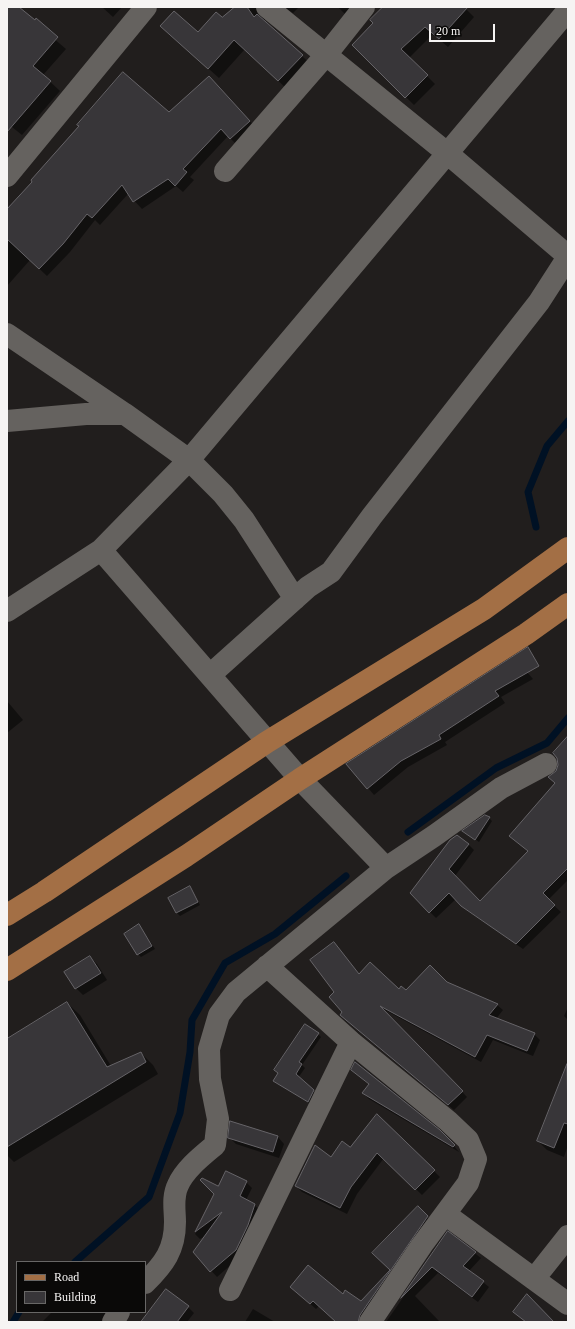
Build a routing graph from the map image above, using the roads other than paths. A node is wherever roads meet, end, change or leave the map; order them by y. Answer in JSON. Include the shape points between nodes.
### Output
{"nodes":[{"id":1,"x":146,"y":7,"type":"edge"},
{"id":2,"x":267,"y":7,"type":"edge"},
{"id":3,"x":364,"y":7,"type":"edge"},
{"id":4,"x":568,"y":10,"type":"edge"},
{"id":5,"x":326,"y":55,"type":"junction"},
{"id":6,"x":447,"y":154,"type":"junction"},
{"id":7,"x":225,"y":171,"type":"dead end"},
{"id":8,"x":7,"y":176,"type":"edge"},
{"id":9,"x":568,"y":257,"type":"edge"},
{"id":10,"x":7,"y":334,"type":"edge"},
{"id":11,"x":126,"y":414,"type":"junction"},
{"id":12,"x":7,"y":421,"type":"edge"},
{"id":13,"x":189,"y":460,"type":"junction"},
{"id":14,"x":568,"y":548,"type":"edge"},
{"id":15,"x":101,"y":550,"type":"junction"},
{"id":16,"x":295,"y":600,"type":"junction"},
{"id":17,"x":568,"y":604,"type":"edge"},
{"id":18,"x":7,"y":611,"type":"edge"},
{"id":19,"x":210,"y":675,"type":"junction"},
{"id":20,"x":267,"y":742,"type":"junction"},
{"id":21,"x":546,"y":764,"type":"dead end"},
{"id":22,"x":300,"y":779,"type":"junction"},
{"id":23,"x":386,"y":868,"type":"junction"},
{"id":24,"x":7,"y":914,"type":"edge"},
{"id":25,"x":267,"y":966,"type":"junction"},
{"id":26,"x":7,"y":970,"type":"edge"},
{"id":27,"x":352,"y":1042,"type":"junction"},
{"id":28,"x":445,"y":1214,"type":"junction"},
{"id":29,"x":568,"y":1236,"type":"edge"},
{"id":30,"x":534,"y":1279,"type":"junction"},
{"id":31,"x":146,"y":1282,"type":"edge"},
{"id":32,"x":230,"y":1290,"type":"dead end"},
{"id":33,"x":568,"y":1304,"type":"edge"},
{"id":34,"x":118,"y":1313,"type":"edge"},
{"id":35,"x":113,"y":1322,"type":"edge"},
{"id":36,"x":370,"y":1322,"type":"edge"}],
"edges":[{"from":1,"to":8,"type":"street"},
{"from":2,"to":5,"type":"street"},
{"from":3,"to":5,"type":"street"},
{"from":4,"to":6,"type":"street"},
{"from":5,"to":6,"type":"street"},
{"from":5,"to":7,"type":"street"},
{"from":6,"to":9,"type":"street"},
{"from":6,"to":13,"type":"street"},
{"from":9,"to":16,"type":"street","via":[[539,302],[331,572],[308,587]]},
{"from":10,"to":11,"type":"street"},
{"from":11,"to":12,"type":"street","via":[[86,414]]},
{"from":11,"to":13,"type":"street"},
{"from":13,"to":15,"type":"street"},
{"from":13,"to":16,"type":"street","via":[[223,494],[244,520]]},
{"from":14,"to":20,"type":"main road","via":[[484,609]]},
{"from":15,"to":18,"type":"street"},
{"from":15,"to":19,"type":"street"},
{"from":16,"to":19,"type":"street"},
{"from":17,"to":22,"type":"main road","via":[[526,634]]},
{"from":19,"to":20,"type":"street"},
{"from":20,"to":22,"type":"street"},
{"from":20,"to":24,"type":"main road","via":[[44,892]]},
{"from":21,"to":23,"type":"street","via":[[501,788]]},
{"from":22,"to":23,"type":"street"},
{"from":22,"to":26,"type":"main road","via":[[186,856]]},
{"from":23,"to":25,"type":"street"},
{"from":25,"to":27,"type":"street"},
{"from":25,"to":31,"type":"street","via":[[236,992],[219,1015],[209,1049],[210,1079],[218,1119],[215,1145],[190,1167],[178,1185],[174,1203],[173,1242],[163,1264]]},
{"from":27,"to":28,"type":"street","via":[[468,1140],[476,1159],[468,1183]]},
{"from":27,"to":32,"type":"street"},
{"from":28,"to":30,"type":"street"},
{"from":28,"to":36,"type":"street"},
{"from":29,"to":30,"type":"street"},
{"from":30,"to":33,"type":"street"},
{"from":34,"to":35,"type":"street"}]}
